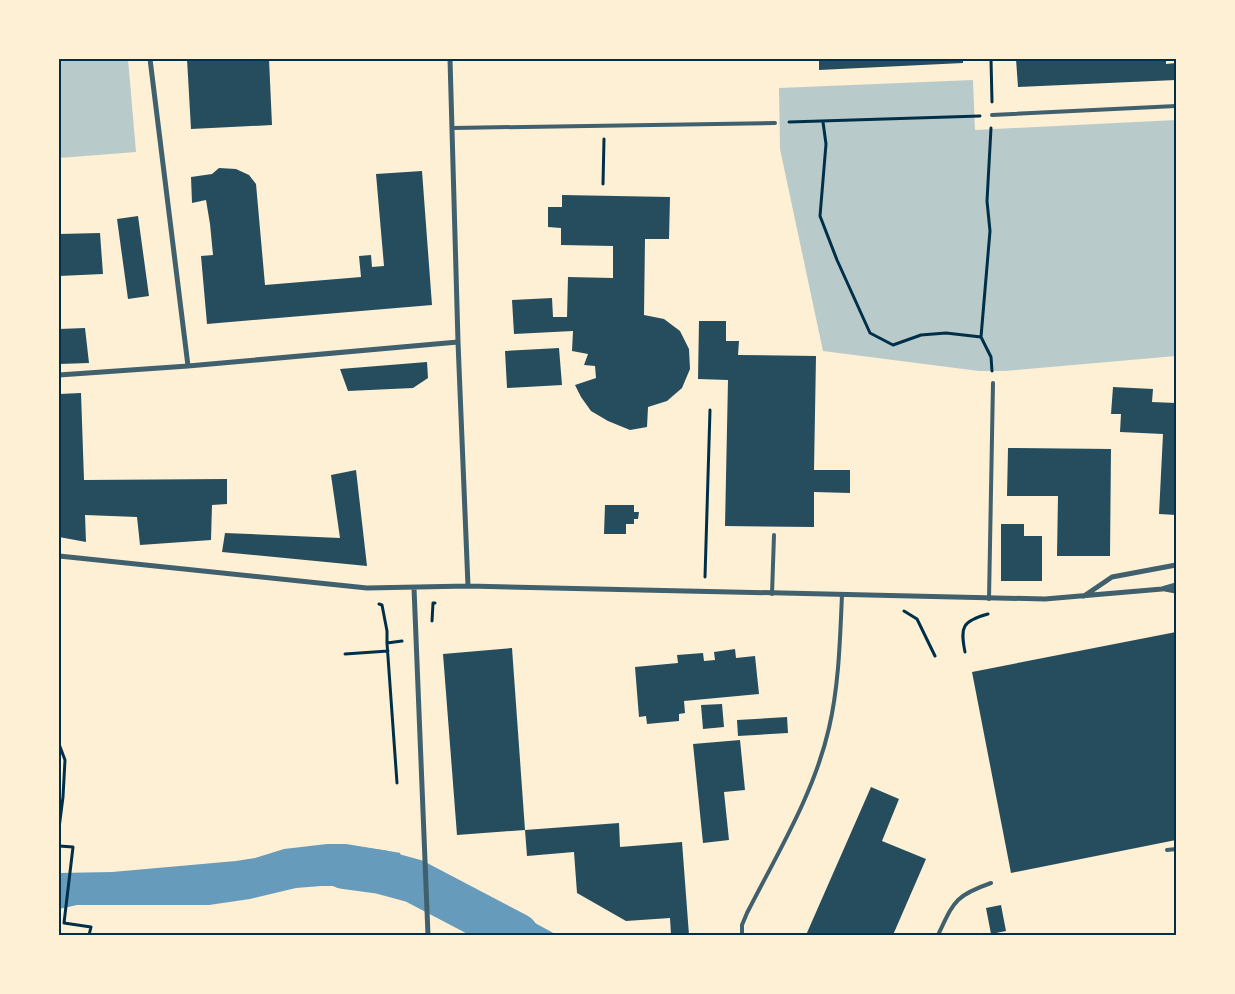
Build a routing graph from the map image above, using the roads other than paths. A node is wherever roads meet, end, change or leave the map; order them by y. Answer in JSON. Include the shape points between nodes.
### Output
{"nodes":[{"id":1,"x":150,"y":59,"type":"edge"},
{"id":2,"x":450,"y":59,"type":"edge"},
{"id":3,"x":1176,"y":106,"type":"edge"},
{"id":4,"x":992,"y":115,"type":"road end"},
{"id":5,"x":776,"y":122,"type":"road end"},
{"id":6,"x":453,"y":128,"type":"junction"},
{"id":7,"x":458,"y":342,"type":"junction"},
{"id":8,"x":188,"y":366,"type":"junction"},
{"id":9,"x":59,"y":375,"type":"edge"},
{"id":10,"x":993,"y":383,"type":"road end"},
{"id":11,"x":774,"y":536,"type":"dead end"},
{"id":12,"x":59,"y":556,"type":"edge"},
{"id":13,"x":1176,"y":564,"type":"edge"},
{"id":14,"x":1176,"y":585,"type":"edge"},
{"id":15,"x":468,"y":586,"type":"junction"},
{"id":16,"x":414,"y":588,"type":"junction"},
{"id":17,"x":1162,"y":589,"type":"junction"},
{"id":18,"x":1176,"y":591,"type":"edge"},
{"id":19,"x":772,"y":594,"type":"junction"},
{"id":20,"x":842,"y":595,"type":"junction"},
{"id":21,"x":1082,"y":597,"type":"junction"},
{"id":22,"x":990,"y":599,"type":"junction"},
{"id":23,"x":1176,"y":849,"type":"edge"},
{"id":24,"x":1167,"y":850,"type":"dead end"},
{"id":25,"x":991,"y":883,"type":"dead end"},
{"id":26,"x":428,"y":935,"type":"edge"},
{"id":27,"x":742,"y":935,"type":"edge"},
{"id":28,"x":938,"y":935,"type":"edge"}],
"edges":[{"from":1,"to":8,"type":"street"},
{"from":2,"to":6,"type":"street"},
{"from":3,"to":4,"type":"lane"},
{"from":5,"to":6,"type":"lane"},
{"from":6,"to":7,"type":"street"},
{"from":7,"to":8,"type":"street"},
{"from":7,"to":15,"type":"street"},
{"from":8,"to":9,"type":"street"},
{"from":10,"to":22,"type":"lane"},
{"from":11,"to":19,"type":"lane"},
{"from":12,"to":16,"type":"street","via":[[367,588]]},
{"from":13,"to":21,"type":"street","via":[[1112,577]]},
{"from":14,"to":17,"type":"street"},
{"from":15,"to":16,"type":"street"},
{"from":15,"to":19,"type":"street"},
{"from":16,"to":26,"type":"street"},
{"from":17,"to":18,"type":"street"},
{"from":17,"to":21,"type":"street"},
{"from":19,"to":20,"type":"street"},
{"from":20,"to":22,"type":"street"},
{"from":20,"to":27,"type":"lane","via":[[836,689],[822,754],[807,794],[744,919]]},
{"from":21,"to":22,"type":"street"},
{"from":23,"to":24,"type":"lane"},
{"from":25,"to":28,"type":"lane","via":[[962,895],[950,910]]}]}
